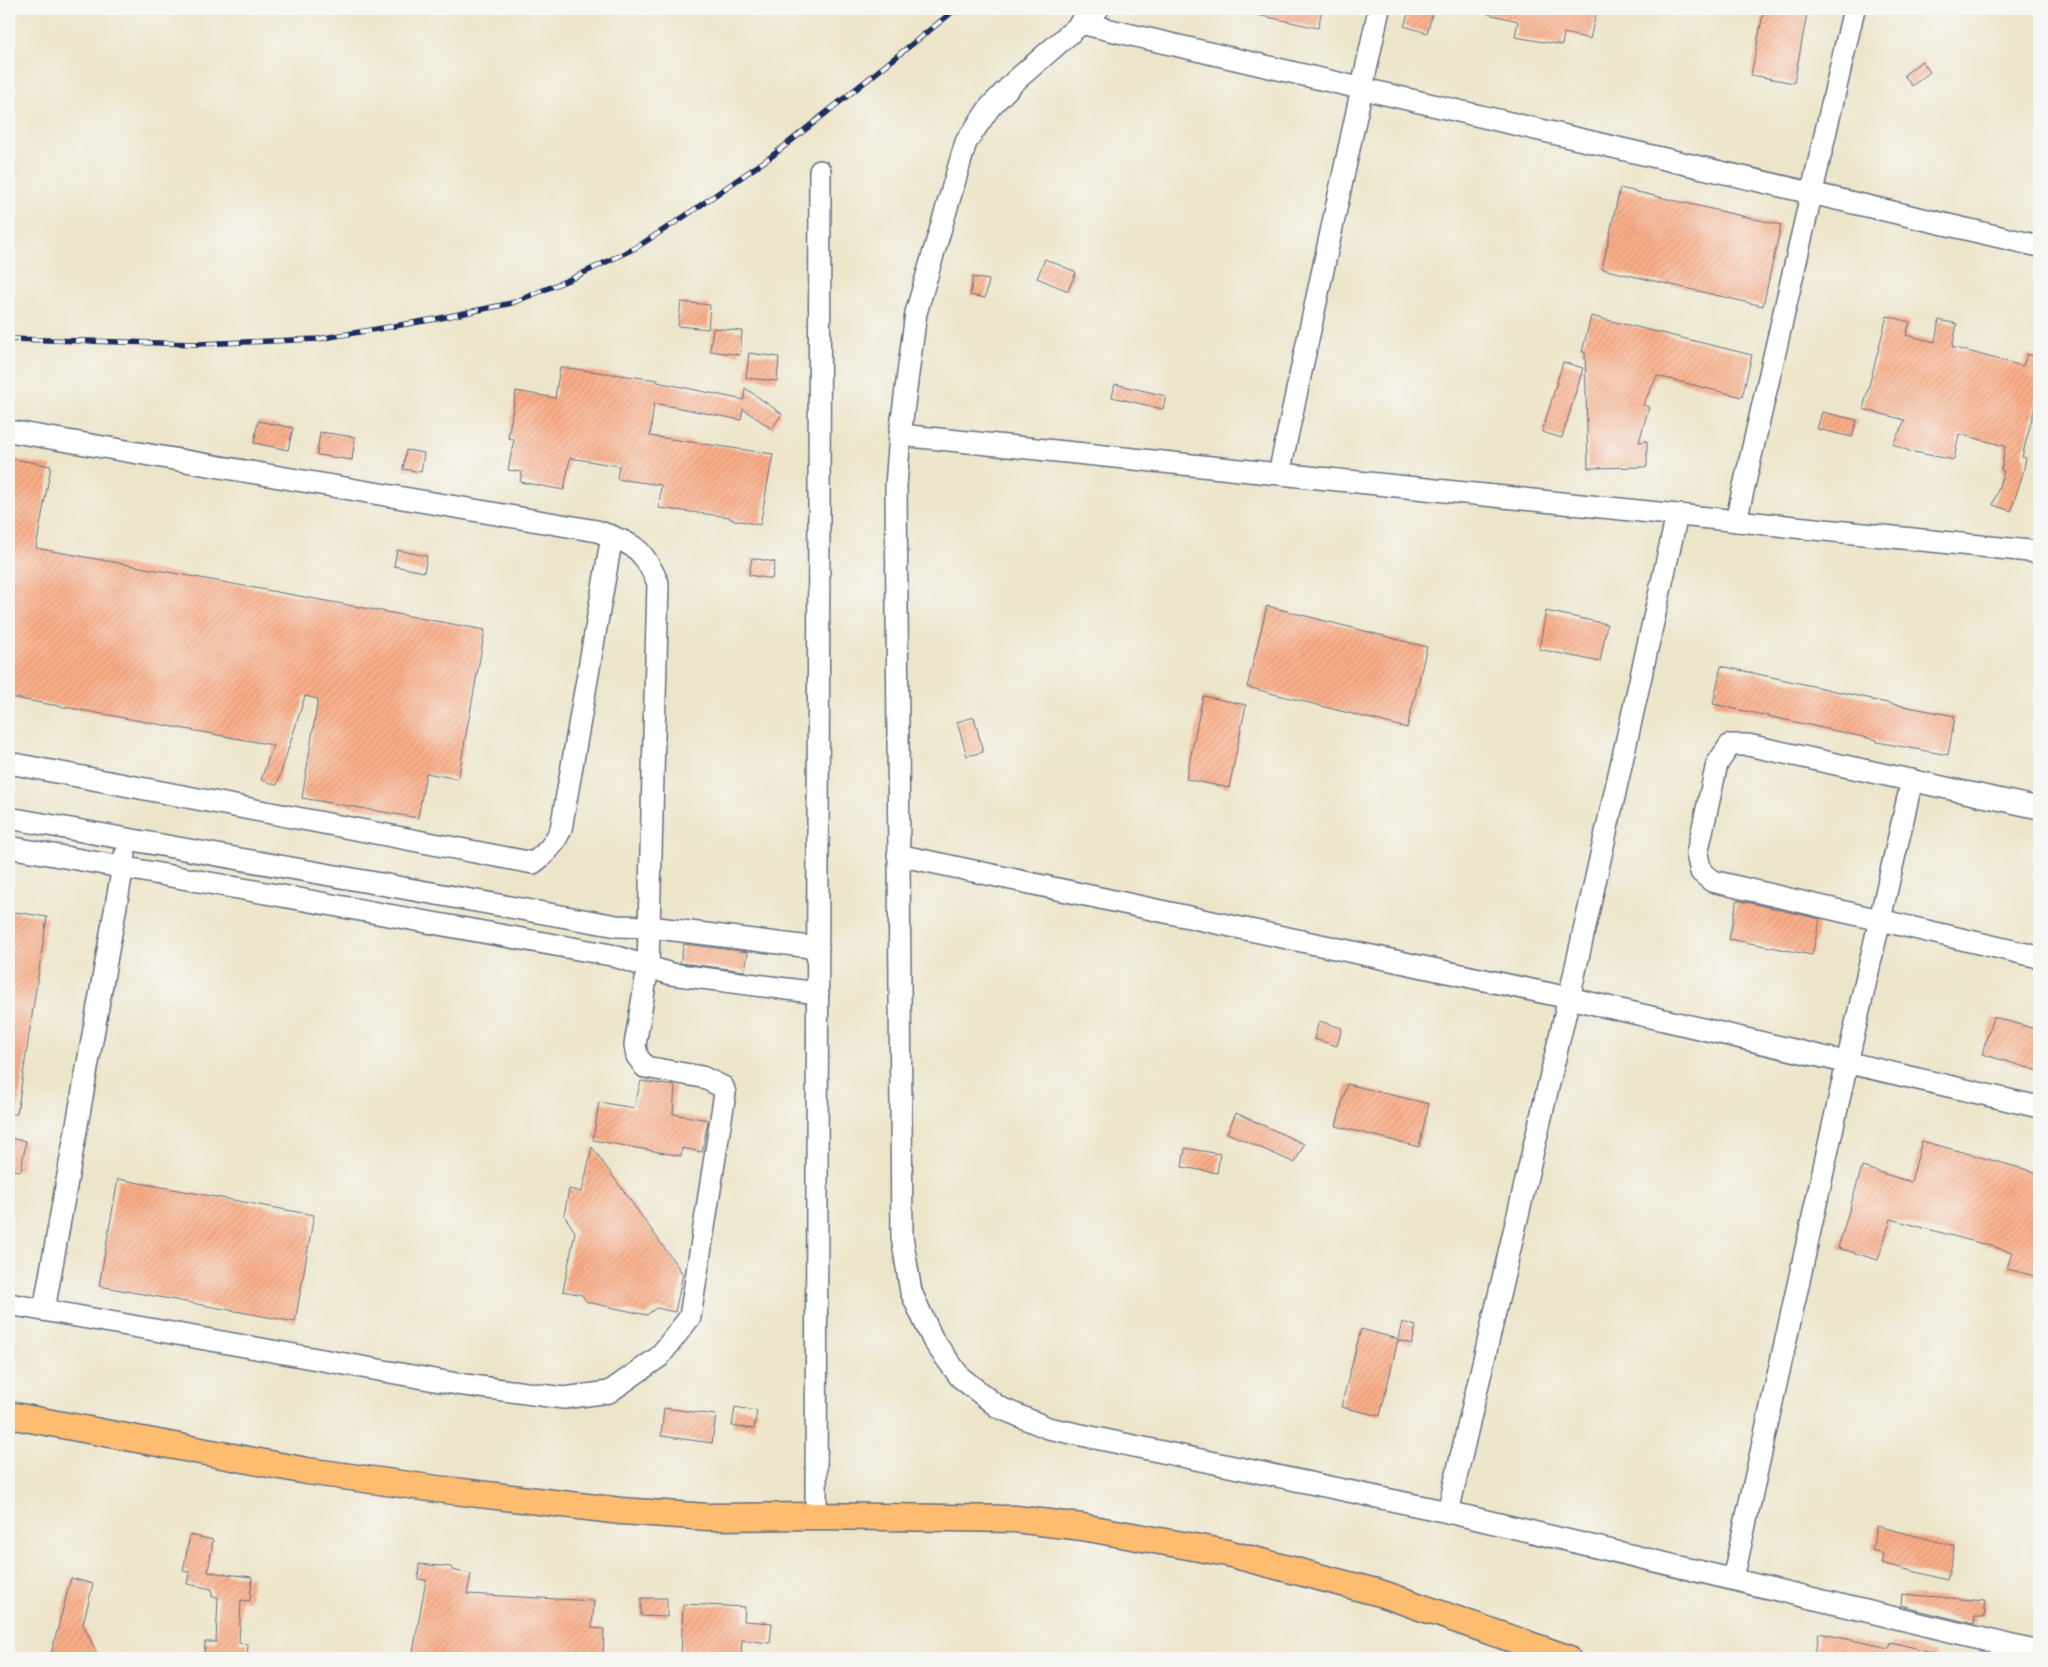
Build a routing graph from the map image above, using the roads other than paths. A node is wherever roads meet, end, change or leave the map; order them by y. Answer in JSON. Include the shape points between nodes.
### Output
{"nodes":[{"id":1,"x":1098,"y":9,"type":"edge"},
{"id":2,"x":1379,"y":9,"type":"edge"},
{"id":3,"x":1854,"y":9,"type":"edge"},
{"id":4,"x":1080,"y":23,"type":"junction"},
{"id":5,"x":1360,"y":88,"type":"junction"},
{"id":6,"x":820,"y":171,"type":"dead end"},
{"id":7,"x":1812,"y":192,"type":"junction"},
{"id":8,"x":2039,"y":246,"type":"edge"},
{"id":9,"x":9,"y":432,"type":"edge"},
{"id":10,"x":900,"y":435,"type":"junction"},
{"id":11,"x":1279,"y":474,"type":"junction"},
{"id":12,"x":1678,"y":515,"type":"junction"},
{"id":13,"x":1736,"y":521,"type":"junction"},
{"id":14,"x":612,"y":536,"type":"junction"},
{"id":15,"x":2039,"y":552,"type":"edge"},
{"id":16,"x":9,"y":763,"type":"edge"},
{"id":17,"x":1912,"y":780,"type":"junction"},
{"id":18,"x":2039,"y":808,"type":"edge"},
{"id":19,"x":9,"y":818,"type":"edge"},
{"id":20,"x":128,"y":839,"type":"junction"},
{"id":21,"x":9,"y":847,"type":"edge"},
{"id":22,"x":898,"y":855,"type":"junction"},
{"id":23,"x":122,"y":868,"type":"junction"},
{"id":24,"x":1880,"y":920,"type":"junction"},
{"id":25,"x":650,"y":927,"type":"junction"},
{"id":26,"x":818,"y":948,"type":"junction"},
{"id":27,"x":2039,"y":957,"type":"edge"},
{"id":28,"x":648,"y":967,"type":"junction"},
{"id":29,"x":818,"y":993,"type":"junction"},
{"id":30,"x":1569,"y":998,"type":"junction"},
{"id":31,"x":1847,"y":1062,"type":"junction"},
{"id":32,"x":2039,"y":1107,"type":"edge"},
{"id":33,"x":9,"y":1304,"type":"edge"},
{"id":34,"x":44,"y":1310,"type":"junction"},
{"id":35,"x":9,"y":1415,"type":"edge"},
{"id":36,"x":1448,"y":1512,"type":"junction"},
{"id":37,"x":816,"y":1516,"type":"junction"},
{"id":38,"x":1733,"y":1579,"type":"junction"},
{"id":39,"x":2039,"y":1652,"type":"edge"},
{"id":40,"x":1567,"y":1658,"type":"edge"}],
"edges":[{"from":1,"to":4,"type":"street"},
{"from":2,"to":5,"type":"street"},
{"from":3,"to":7,"type":"street"},
{"from":4,"to":5,"type":"street"},
{"from":4,"to":10,"type":"street","via":[[1014,81],[990,107],[966,142],[916,313]]},
{"from":5,"to":7,"type":"street"},
{"from":5,"to":11,"type":"street"},
{"from":6,"to":26,"type":"street"},
{"from":7,"to":8,"type":"street"},
{"from":7,"to":13,"type":"street"},
{"from":9,"to":14,"type":"street","via":[[597,530]]},
{"from":10,"to":11,"type":"street"},
{"from":10,"to":22,"type":"street","via":[[896,485]]},
{"from":11,"to":12,"type":"street"},
{"from":12,"to":13,"type":"street"},
{"from":12,"to":30,"type":"street"},
{"from":13,"to":15,"type":"street"},
{"from":14,"to":16,"type":"street","via":[[561,829],[547,853],[534,863]]},
{"from":14,"to":25,"type":"street","via":[[633,545],[647,558],[658,583]]},
{"from":17,"to":18,"type":"street"},
{"from":17,"to":24,"type":"street"},
{"from":17,"to":24,"type":"street","via":[[1748,745],[1730,745],[1717,764],[1697,854],[1701,872],[1712,881]]},
{"from":19,"to":20,"type":"street"},
{"from":20,"to":23,"type":"street"},
{"from":20,"to":25,"type":"street","via":[[617,926]]},
{"from":21,"to":23,"type":"street"},
{"from":22,"to":30,"type":"street"},
{"from":22,"to":36,"type":"street","via":[[902,1237],[911,1292],[933,1340],[960,1377],[998,1407],[1048,1428]]},
{"from":23,"to":28,"type":"street","via":[[611,955]]},
{"from":23,"to":34,"type":"street"},
{"from":24,"to":27,"type":"street"},
{"from":24,"to":31,"type":"street"},
{"from":25,"to":26,"type":"street"},
{"from":25,"to":28,"type":"street"},
{"from":26,"to":29,"type":"street"},
{"from":28,"to":29,"type":"street","via":[[671,974]]},
{"from":28,"to":34,"type":"street","via":[[635,1045],[637,1056],[645,1067],[717,1082],[725,1093],[690,1317],[659,1358],[609,1392],[564,1398],[457,1384]]},
{"from":29,"to":37,"type":"street"},
{"from":30,"to":31,"type":"street"},
{"from":30,"to":36,"type":"street"},
{"from":31,"to":32,"type":"street"},
{"from":31,"to":38,"type":"street"},
{"from":33,"to":34,"type":"street"},
{"from":35,"to":37,"type":"main road","via":[[307,1471],[437,1489],[621,1511],[708,1517]]},
{"from":36,"to":38,"type":"street"},
{"from":37,"to":40,"type":"main road","via":[[1016,1519],[1082,1527],[1227,1553],[1380,1593]]},
{"from":38,"to":39,"type":"street"}]}
